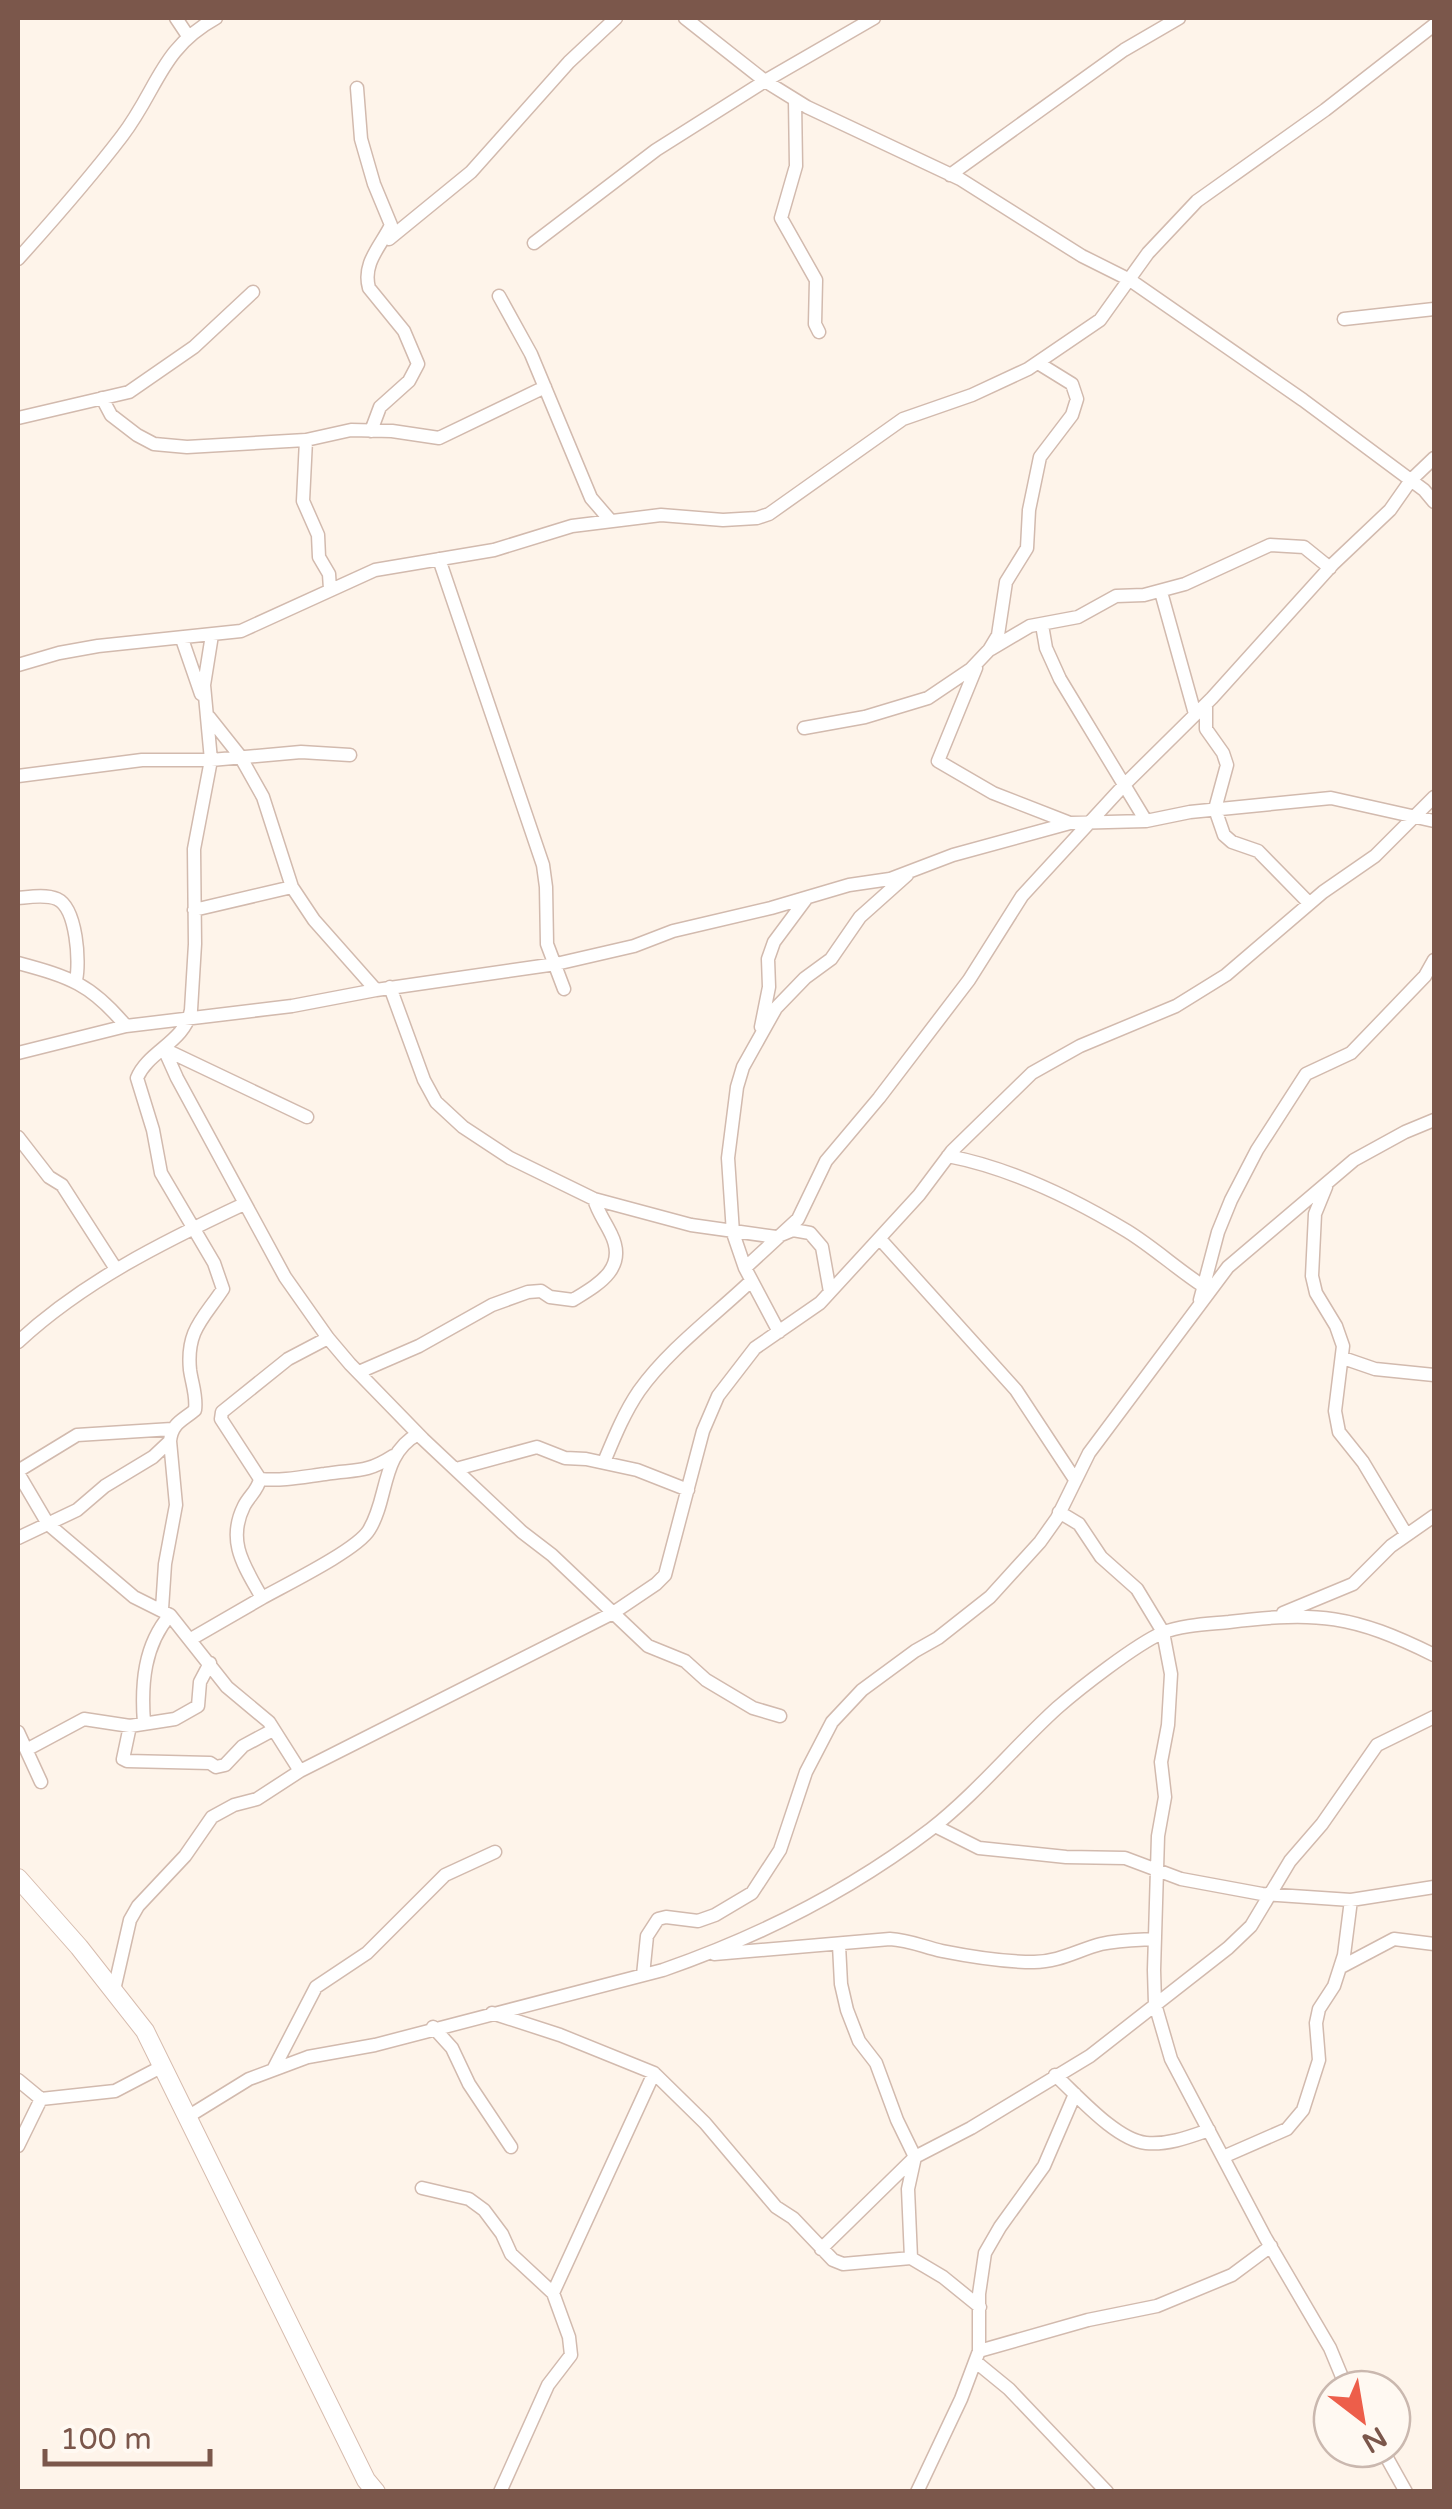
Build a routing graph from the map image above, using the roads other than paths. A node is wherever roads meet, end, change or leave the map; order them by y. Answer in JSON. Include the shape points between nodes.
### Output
{"nodes":[{"id":1,"x":176,"y":18,"type":"edge"},
{"id":2,"x":216,"y":18,"type":"edge"},
{"id":3,"x":616,"y":18,"type":"edge"},
{"id":4,"x":684,"y":18,"type":"edge"},
{"id":5,"x":874,"y":18,"type":"edge"},
{"id":6,"x":1178,"y":18,"type":"edge"},
{"id":7,"x":1434,"y":25,"type":"edge"},
{"id":8,"x":188,"y":36,"type":"junction"},
{"id":9,"x":765,"y":81,"type":"junction"},
{"id":10,"x":357,"y":88,"type":"dead end"},
{"id":11,"x":795,"y":100,"type":"junction"},
{"id":12,"x":950,"y":175,"type":"junction"},
{"id":13,"x":534,"y":244,"type":"dead end"},
{"id":14,"x":376,"y":250,"type":"junction"},
{"id":15,"x":18,"y":259,"type":"edge"},
{"id":16,"x":1130,"y":280,"type":"junction"},
{"id":17,"x":253,"y":292,"type":"dead end"},
{"id":18,"x":499,"y":296,"type":"dead end"},
{"id":19,"x":1434,"y":310,"type":"edge"},
{"id":20,"x":1344,"y":319,"type":"dead end"},
{"id":21,"x":819,"y":332,"type":"dead end"},
{"id":22,"x":1038,"y":363,"type":"junction"},
{"id":23,"x":545,"y":387,"type":"junction"},
{"id":24,"x":102,"y":398,"type":"junction"},
{"id":25,"x":18,"y":418,"type":"edge"},
{"id":26,"x":371,"y":430,"type":"junction"},
{"id":27,"x":306,"y":440,"type":"junction"},
{"id":28,"x":1434,"y":458,"type":"edge"},
{"id":29,"x":1411,"y":480,"type":"junction"},
{"id":30,"x":1434,"y":502,"type":"edge"},
{"id":31,"x":610,"y":520,"type":"junction"},
{"id":32,"x":439,"y":559,"type":"junction"},
{"id":33,"x":1330,"y":568,"type":"junction"},
{"id":34,"x":330,"y":588,"type":"junction"},
{"id":35,"x":1161,"y":592,"type":"junction"},
{"id":36,"x":1042,"y":625,"type":"junction"},
{"id":37,"x":212,"y":635,"type":"junction"},
{"id":38,"x":182,"y":639,"type":"junction"},
{"id":39,"x":984,"y":655,"type":"junction"},
{"id":40,"x":18,"y":665,"type":"edge"},
{"id":41,"x":1206,"y":704,"type":"junction"},
{"id":42,"x":206,"y":708,"type":"junction"},
{"id":43,"x":1195,"y":714,"type":"junction"},
{"id":44,"x":804,"y":728,"type":"dead end"},
{"id":45,"x":350,"y":754,"type":"dead end"},
{"id":46,"x":240,"y":756,"type":"junction"},
{"id":47,"x":210,"y":760,"type":"junction"},
{"id":48,"x":18,"y":776,"type":"edge"},
{"id":49,"x":1125,"y":784,"type":"junction"},
{"id":50,"x":1434,"y":798,"type":"edge"},
{"id":51,"x":1215,"y":809,"type":"junction"},
{"id":52,"x":1415,"y":817,"type":"junction"},
{"id":53,"x":1090,"y":821,"type":"junction"},
{"id":54,"x":1434,"y":821,"type":"edge"},
{"id":55,"x":1146,"y":822,"type":"junction"},
{"id":56,"x":1070,"y":823,"type":"junction"},
{"id":57,"x":909,"y":873,"type":"junction"},
{"id":58,"x":292,"y":887,"type":"junction"},
{"id":59,"x":18,"y":898,"type":"edge"},
{"id":60,"x":806,"y":898,"type":"junction"},
{"id":61,"x":1309,"y":903,"type":"junction"},
{"id":62,"x":194,"y":910,"type":"junction"},
{"id":63,"x":1434,"y":960,"type":"edge"},
{"id":64,"x":18,"y":963,"type":"edge"},
{"id":65,"x":556,"y":964,"type":"junction"},
{"id":66,"x":76,"y":980,"type":"junction"},
{"id":67,"x":564,"y":988,"type":"dead end"},
{"id":68,"x":383,"y":989,"type":"junction"},
{"id":69,"x":190,"y":1016,"type":"junction"},
{"id":70,"x":126,"y":1026,"type":"junction"},
{"id":71,"x":759,"y":1039,"type":"junction"},
{"id":72,"x":164,"y":1048,"type":"junction"},
{"id":73,"x":18,"y":1053,"type":"edge"},
{"id":74,"x":307,"y":1118,"type":"dead end"},
{"id":75,"x":1434,"y":1120,"type":"edge"},
{"id":76,"x":18,"y":1137,"type":"edge"},
{"id":77,"x":948,"y":1156,"type":"junction"},
{"id":78,"x":1330,"y":1180,"type":"junction"},
{"id":79,"x":594,"y":1198,"type":"junction"},
{"id":80,"x":244,"y":1204,"type":"junction"},
{"id":81,"x":194,"y":1228,"type":"junction"},
{"id":82,"x":734,"y":1233,"type":"junction"},
{"id":83,"x":785,"y":1234,"type":"junction"},
{"id":84,"x":880,"y":1239,"type":"junction"},
{"id":85,"x":116,"y":1269,"type":"junction"},
{"id":86,"x":748,"y":1275,"type":"junction"},
{"id":87,"x":1203,"y":1286,"type":"junction"},
{"id":88,"x":830,"y":1292,"type":"junction"},
{"id":89,"x":1198,"y":1307,"type":"junction"},
{"id":90,"x":779,"y":1332,"type":"junction"},
{"id":91,"x":328,"y":1338,"type":"junction"},
{"id":92,"x":18,"y":1342,"type":"edge"},
{"id":93,"x":1343,"y":1358,"type":"junction"},
{"id":94,"x":359,"y":1372,"type":"junction"},
{"id":95,"x":1434,"y":1375,"type":"edge"},
{"id":96,"x":418,"y":1434,"type":"junction"},
{"id":97,"x":171,"y":1435,"type":"junction"},
{"id":98,"x":396,"y":1454,"type":"junction"},
{"id":99,"x":604,"y":1462,"type":"junction"},
{"id":100,"x":456,"y":1468,"type":"junction"},
{"id":101,"x":18,"y":1472,"type":"edge"},
{"id":102,"x":1074,"y":1478,"type":"junction"},
{"id":103,"x":260,"y":1479,"type":"junction"},
{"id":104,"x":688,"y":1490,"type":"junction"},
{"id":105,"x":1059,"y":1512,"type":"junction"},
{"id":106,"x":1434,"y":1516,"type":"edge"},
{"id":107,"x":48,"y":1524,"type":"junction"},
{"id":108,"x":1406,"y":1534,"type":"junction"},
{"id":109,"x":18,"y":1538,"type":"edge"},
{"id":110,"x":262,"y":1598,"type":"junction"},
{"id":111,"x":166,"y":1612,"type":"junction"},
{"id":112,"x":613,"y":1613,"type":"junction"},
{"id":113,"x":1276,"y":1616,"type":"junction"},
{"id":114,"x":1163,"y":1632,"type":"junction"},
{"id":115,"x":191,"y":1639,"type":"junction"},
{"id":116,"x":1434,"y":1655,"type":"edge"},
{"id":117,"x":210,"y":1663,"type":"junction"},
{"id":118,"x":780,"y":1716,"type":"dead end"},
{"id":119,"x":1434,"y":1717,"type":"edge"},
{"id":120,"x":137,"y":1725,"type":"junction"},
{"id":121,"x":273,"y":1730,"type":"junction"},
{"id":122,"x":18,"y":1732,"type":"edge"},
{"id":123,"x":28,"y":1749,"type":"junction"},
{"id":124,"x":300,"y":1771,"type":"junction"},
{"id":125,"x":41,"y":1782,"type":"dead end"},
{"id":126,"x":936,"y":1826,"type":"junction"},
{"id":127,"x":495,"y":1852,"type":"dead end"},
{"id":128,"x":1158,"y":1870,"type":"junction"},
{"id":129,"x":18,"y":1878,"type":"edge"},
{"id":130,"x":1434,"y":1887,"type":"edge"},
{"id":131,"x":1269,"y":1895,"type":"junction"},
{"id":132,"x":1350,"y":1900,"type":"junction"},
{"id":133,"x":1155,"y":1939,"type":"junction"},
{"id":134,"x":1434,"y":1944,"type":"edge"},
{"id":135,"x":839,"y":1945,"type":"junction"},
{"id":136,"x":707,"y":1954,"type":"junction"},
{"id":137,"x":1339,"y":1969,"type":"junction"},
{"id":138,"x":643,"y":1975,"type":"junction"},
{"id":139,"x":114,"y":1990,"type":"junction"},
{"id":140,"x":1155,"y":2004,"type":"junction"},
{"id":141,"x":490,"y":2012,"type":"junction"},
{"id":142,"x":434,"y":2027,"type":"junction"},
{"id":143,"x":163,"y":2066,"type":"junction"},
{"id":144,"x":274,"y":2068,"type":"junction"},
{"id":145,"x":654,"y":2072,"type":"junction"},
{"id":146,"x":1055,"y":2075,"type":"junction"},
{"id":147,"x":18,"y":2080,"type":"edge"},
{"id":148,"x":1075,"y":2094,"type":"junction"},
{"id":149,"x":41,"y":2098,"type":"junction"},
{"id":150,"x":189,"y":2116,"type":"junction"},
{"id":151,"x":1209,"y":2130,"type":"junction"},
{"id":152,"x":18,"y":2146,"type":"edge"},
{"id":153,"x":512,"y":2146,"type":"dead end"},
{"id":154,"x":915,"y":2156,"type":"junction"},
{"id":155,"x":1223,"y":2157,"type":"junction"},
{"id":156,"x":422,"y":2188,"type":"dead end"},
{"id":157,"x":1270,"y":2246,"type":"junction"},
{"id":158,"x":821,"y":2248,"type":"junction"},
{"id":159,"x":911,"y":2258,"type":"junction"},
{"id":160,"x":553,"y":2293,"type":"junction"},
{"id":161,"x":980,"y":2307,"type":"junction"},
{"id":162,"x":977,"y":2356,"type":"junction"},
{"id":163,"x":1339,"y":2369,"type":"edge"},
{"id":164,"x":1393,"y":2469,"type":"edge"},
{"id":165,"x":371,"y":2488,"type":"edge"},
{"id":166,"x":500,"y":2492,"type":"edge"},
{"id":167,"x":917,"y":2492,"type":"edge"},
{"id":168,"x":1107,"y":2492,"type":"edge"},
{"id":169,"x":1406,"y":2492,"type":"edge"}],
"edges":[{"from":1,"to":8,"type":"street"},
{"from":2,"to":8,"type":"street"},
{"from":3,"to":14,"type":"street","via":[[471,172]]},
{"from":4,"to":9,"type":"street"},
{"from":5,"to":9,"type":"street"},
{"from":6,"to":12,"type":"street"},
{"from":7,"to":16,"type":"street","via":[[1197,201]]},
{"from":8,"to":15,"type":"street","via":[[159,70],[124,134]]},
{"from":9,"to":11,"type":"street"},
{"from":9,"to":13,"type":"street","via":[[656,150]]},
{"from":10,"to":14,"type":"street","via":[[364,152],[392,225]]},
{"from":11,"to":12,"type":"street"},
{"from":11,"to":21,"type":"street","via":[[796,166],[781,218],[816,280]]},
{"from":12,"to":16,"type":"street"},
{"from":14,"to":26,"type":"street","via":[[369,288],[404,331],[418,364],[380,408]]},
{"from":16,"to":22,"type":"street","via":[[1100,320]]},
{"from":16,"to":29,"type":"street"},
{"from":17,"to":24,"type":"street","via":[[194,347],[129,392]]},
{"from":18,"to":23,"type":"street"},
{"from":19,"to":20,"type":"street"},
{"from":22,"to":31,"type":"street","via":[[903,419],[770,514]]},
{"from":22,"to":39,"type":"street","via":[[1072,384],[1076,398],[1072,415],[1040,457],[1027,548],[1006,582],[998,635]]},
{"from":23,"to":26,"type":"street","via":[[439,438]]},
{"from":23,"to":31,"type":"street","via":[[581,476]]},
{"from":24,"to":25,"type":"street"},
{"from":24,"to":27,"type":"street","via":[[111,415],[154,444]]},
{"from":26,"to":27,"type":"street"},
{"from":27,"to":34,"type":"street","via":[[304,501]]},
{"from":28,"to":29,"type":"street"},
{"from":29,"to":30,"type":"street"},
{"from":29,"to":33,"type":"street"},
{"from":31,"to":32,"type":"street"},
{"from":32,"to":34,"type":"street","via":[[375,570]]},
{"from":32,"to":65,"type":"street","via":[[543,865],[547,944]]},
{"from":33,"to":35,"type":"street","via":[[1304,547],[1270,545]]},
{"from":33,"to":41,"type":"street"},
{"from":34,"to":37,"type":"street","via":[[240,631]]},
{"from":35,"to":36,"type":"street","via":[[1116,596],[1078,617]]},
{"from":35,"to":43,"type":"street"},
{"from":36,"to":39,"type":"street"},
{"from":36,"to":49,"type":"street","via":[[1060,678]]},
{"from":37,"to":38,"type":"street"},
{"from":37,"to":42,"type":"street"},
{"from":38,"to":40,"type":"street","via":[[59,652]]},
{"from":38,"to":42,"type":"street"},
{"from":39,"to":44,"type":"street","via":[[928,698]]},
{"from":39,"to":56,"type":"street","via":[[938,762],[993,793]]},
{"from":41,"to":43,"type":"street"},
{"from":41,"to":51,"type":"street","via":[[1206,729],[1227,765]]},
{"from":42,"to":46,"type":"street"},
{"from":42,"to":47,"type":"street"},
{"from":43,"to":49,"type":"street"},
{"from":45,"to":46,"type":"street"},
{"from":46,"to":47,"type":"street"},
{"from":46,"to":58,"type":"street","via":[[263,797]]},
{"from":47,"to":48,"type":"street","via":[[142,760]]},
{"from":47,"to":62,"type":"street","via":[[194,849]]},
{"from":49,"to":53,"type":"street"},
{"from":49,"to":55,"type":"street"},
{"from":50,"to":52,"type":"street"},
{"from":51,"to":52,"type":"street","via":[[1331,798]]},
{"from":51,"to":55,"type":"street"},
{"from":51,"to":61,"type":"street","via":[[1232,842],[1258,851]]},
{"from":52,"to":54,"type":"street"},
{"from":52,"to":61,"type":"street","via":[[1375,856]]},
{"from":53,"to":55,"type":"street"},
{"from":53,"to":56,"type":"street"},
{"from":53,"to":83,"type":"street","via":[[1022,896],[969,980],[826,1161],[810,1200]]},
{"from":56,"to":57,"type":"street"},
{"from":57,"to":60,"type":"street"},
{"from":57,"to":71,"type":"street","via":[[860,917],[832,958],[790,992]]},
{"from":58,"to":62,"type":"street"},
{"from":58,"to":68,"type":"street","via":[[314,920]]},
{"from":59,"to":66,"type":"street","via":[[58,899],[68,908]]},
{"from":60,"to":65,"type":"street"},
{"from":60,"to":71,"type":"street","via":[[768,959]]},
{"from":61,"to":77,"type":"street","via":[[1188,998],[1032,1073]]},
{"from":62,"to":69,"type":"street"},
{"from":63,"to":87,"type":"street","via":[[1351,1053],[1306,1074],[1231,1200]]},
{"from":64,"to":66,"type":"street"},
{"from":65,"to":67,"type":"street"},
{"from":65,"to":68,"type":"street"},
{"from":66,"to":70,"type":"street","via":[[102,997]]},
{"from":68,"to":69,"type":"street"},
{"from":68,"to":79,"type":"street","via":[[446,1113],[510,1158]]},
{"from":69,"to":70,"type":"street"},
{"from":69,"to":72,"type":"street"},
{"from":70,"to":73,"type":"street"},
{"from":71,"to":82,"type":"street","via":[[737,1087],[728,1158]]},
{"from":72,"to":74,"type":"street"},
{"from":72,"to":80,"type":"street"},
{"from":72,"to":81,"type":"street","via":[[137,1078],[157,1165]]},
{"from":75,"to":78,"type":"street","via":[[1375,1147]]},
{"from":76,"to":85,"type":"street","via":[[62,1184]]},
{"from":77,"to":84,"type":"street"},
{"from":77,"to":87,"type":"street","via":[[976,1161],[1078,1206],[1130,1233]]},
{"from":78,"to":89,"type":"street","via":[[1228,1267]]},
{"from":78,"to":93,"type":"street","via":[[1315,1214],[1312,1276],[1341,1337]]},
{"from":79,"to":82,"type":"street"},
{"from":79,"to":94,"type":"street","via":[[619,1254],[606,1278],[573,1300],[541,1291],[508,1299]]},
{"from":80,"to":81,"type":"street"},
{"from":80,"to":91,"type":"street"},
{"from":81,"to":85,"type":"street"},
{"from":81,"to":97,"type":"street","via":[[223,1289],[198,1320],[192,1340],[195,1410]]},
{"from":82,"to":83,"type":"street"},
{"from":82,"to":86,"type":"street"},
{"from":83,"to":86,"type":"street"},
{"from":83,"to":88,"type":"street","via":[[802,1230],[822,1247]]},
{"from":84,"to":88,"type":"street"},
{"from":84,"to":102,"type":"street","via":[[1016,1390]]},
{"from":85,"to":92,"type":"street"},
{"from":86,"to":90,"type":"street"},
{"from":86,"to":99,"type":"street","via":[[649,1378]]},
{"from":87,"to":89,"type":"street"},
{"from":88,"to":90,"type":"street"},
{"from":89,"to":102,"type":"street"},
{"from":90,"to":104,"type":"street","via":[[754,1348],[718,1396]]},
{"from":91,"to":94,"type":"street"},
{"from":91,"to":103,"type":"street","via":[[288,1359],[222,1412]]},
{"from":93,"to":95,"type":"street","via":[[1374,1369]]},
{"from":93,"to":108,"type":"street","via":[[1335,1411],[1340,1432]]},
{"from":94,"to":96,"type":"street"},
{"from":96,"to":98,"type":"street"},
{"from":96,"to":100,"type":"street"},
{"from":97,"to":101,"type":"street","via":[[77,1435]]},
{"from":97,"to":107,"type":"street","via":[[153,1457]]},
{"from":97,"to":111,"type":"street","via":[[176,1505],[164,1564]]},
{"from":98,"to":103,"type":"street","via":[[356,1473]]},
{"from":98,"to":110,"type":"street","via":[[368,1533]]},
{"from":99,"to":100,"type":"street","via":[[537,1447]]},
{"from":99,"to":104,"type":"street"},
{"from":100,"to":112,"type":"street"},
{"from":101,"to":107,"type":"street"},
{"from":102,"to":105,"type":"street"},
{"from":103,"to":110,"type":"street","via":[[236,1536],[237,1553]]},
{"from":104,"to":112,"type":"street","via":[[665,1575]]},
{"from":105,"to":114,"type":"street","via":[[1079,1524],[1137,1589]]},
{"from":105,"to":138,"type":"street","via":[[990,1596],[849,1702],[818,1744],[780,1850],[752,1893],[698,1921],[658,1919],[647,1936]]},
{"from":106,"to":108,"type":"street"},
{"from":107,"to":109,"type":"street"},
{"from":107,"to":111,"type":"street","via":[[134,1598]]},
{"from":108,"to":113,"type":"street","via":[[1352,1584]]},
{"from":110,"to":115,"type":"street"},
{"from":111,"to":115,"type":"street"},
{"from":111,"to":120,"type":"street","via":[[150,1642]]},
{"from":112,"to":118,"type":"street","via":[[648,1646],[685,1661],[752,1708]]},
{"from":112,"to":124,"type":"street"},
{"from":113,"to":114,"type":"street"},
{"from":113,"to":116,"type":"street","via":[[1338,1618]]},
{"from":114,"to":126,"type":"street","via":[[1060,1705]]},
{"from":114,"to":128,"type":"street","via":[[1171,1674]]},
{"from":115,"to":117,"type":"street"},
{"from":117,"to":120,"type":"street","via":[[190,1713]]},
{"from":117,"to":121,"type":"street"},
{"from":119,"to":131,"type":"street","via":[[1378,1745]]},
{"from":120,"to":121,"type":"street","via":[[127,1762],[216,1767]]},
{"from":120,"to":123,"type":"street","via":[[84,1719]]},
{"from":121,"to":124,"type":"street"},
{"from":122,"to":123,"type":"street"},
{"from":123,"to":125,"type":"street"},
{"from":124,"to":139,"type":"street","via":[[212,1817],[130,1920]]},
{"from":126,"to":128,"type":"street","via":[[979,1848],[1124,1858]]},
{"from":126,"to":136,"type":"street","via":[[862,1878]]},
{"from":127,"to":144,"type":"street","via":[[444,1874],[367,1954],[316,1987]]},
{"from":128,"to":131,"type":"street"},
{"from":128,"to":133,"type":"street"},
{"from":129,"to":139,"type":"street"},
{"from":130,"to":132,"type":"street"},
{"from":131,"to":132,"type":"street"},
{"from":131,"to":140,"type":"street","via":[[1228,1948]]},
{"from":132,"to":137,"type":"street"},
{"from":133,"to":135,"type":"street","via":[[1118,1941],[1037,1962],[906,1940]]},
{"from":133,"to":140,"type":"street"},
{"from":134,"to":137,"type":"street","via":[[1394,1940]]},
{"from":135,"to":136,"type":"street"},
{"from":135,"to":154,"type":"street","via":[[847,2010]]},
{"from":136,"to":138,"type":"street"},
{"from":137,"to":155,"type":"street","via":[[1319,2009],[1319,2060],[1303,2110],[1287,2128]]},
{"from":138,"to":141,"type":"street"},
{"from":139,"to":143,"type":"street"},
{"from":140,"to":146,"type":"street"},
{"from":140,"to":151,"type":"street","via":[[1172,2059]]},
{"from":141,"to":142,"type":"street"},
{"from":141,"to":145,"type":"street"},
{"from":142,"to":144,"type":"street"},
{"from":142,"to":153,"type":"street"},
{"from":143,"to":149,"type":"street","via":[[115,2091]]},
{"from":143,"to":150,"type":"street"},
{"from":144,"to":150,"type":"street"},
{"from":145,"to":158,"type":"street"},
{"from":145,"to":160,"type":"street"},
{"from":146,"to":148,"type":"street"},
{"from":146,"to":154,"type":"street"},
{"from":147,"to":149,"type":"street"},
{"from":148,"to":151,"type":"street","via":[[1133,2140],[1172,2142]]},
{"from":148,"to":161,"type":"street","via":[[1044,2166],[985,2253]]},
{"from":149,"to":152,"type":"street"},
{"from":150,"to":165,"type":"street"},
{"from":151,"to":155,"type":"street"},
{"from":154,"to":158,"type":"street"},
{"from":154,"to":159,"type":"street","via":[[908,2189]]},
{"from":155,"to":157,"type":"street"},
{"from":156,"to":160,"type":"street","via":[[484,2210],[512,2254]]},
{"from":157,"to":162,"type":"street","via":[[1232,2275],[1156,2306]]},
{"from":157,"to":163,"type":"street"},
{"from":158,"to":159,"type":"street","via":[[843,2264]]},
{"from":159,"to":161,"type":"street"},
{"from":160,"to":166,"type":"street","via":[[571,2355],[548,2385]]},
{"from":161,"to":162,"type":"street"},
{"from":162,"to":167,"type":"street"},
{"from":162,"to":168,"type":"street"},
{"from":164,"to":169,"type":"street"}]}
